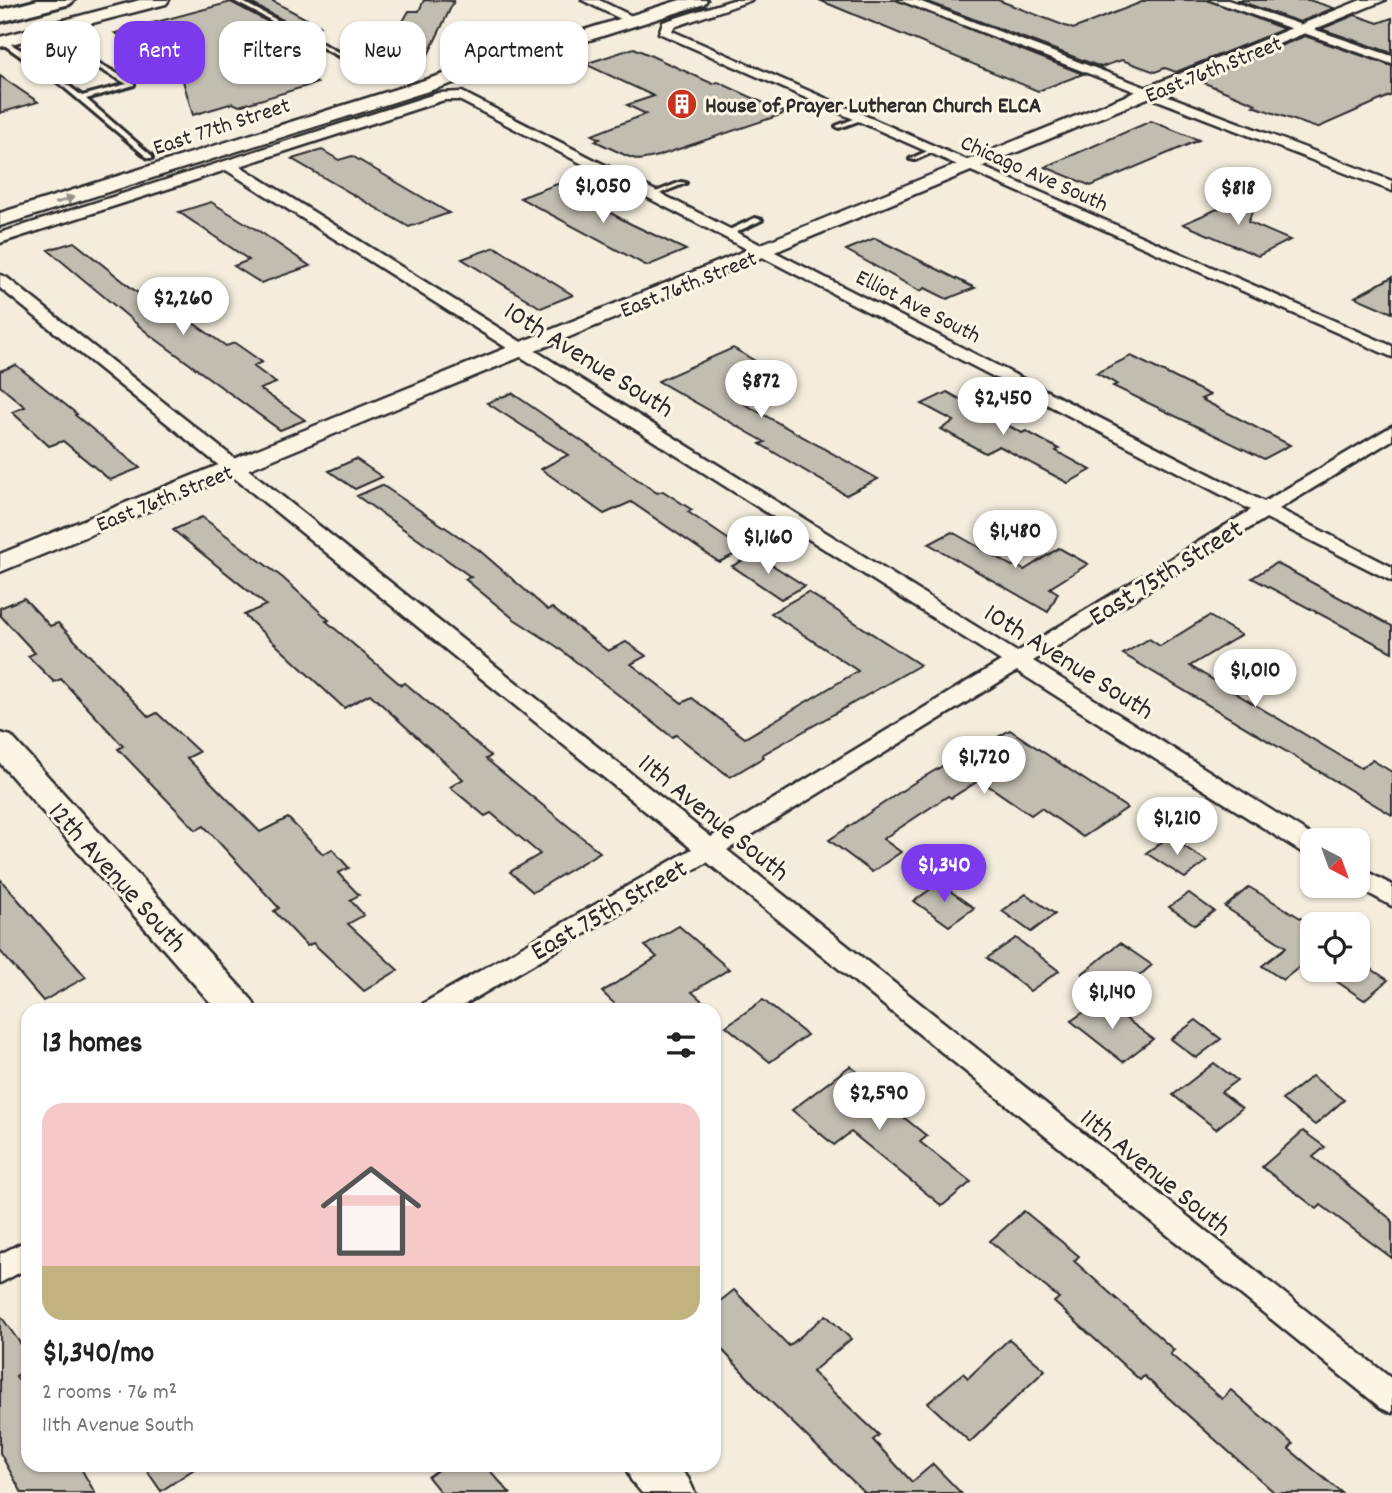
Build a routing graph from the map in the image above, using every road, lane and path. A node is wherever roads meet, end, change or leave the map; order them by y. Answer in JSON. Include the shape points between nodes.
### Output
{"nodes":[{"id":1,"x":9,"y":0,"type":"edge"},
{"id":2,"x":64,"y":0,"type":"edge"},
{"id":3,"x":160,"y":0,"type":"edge"},
{"id":4,"x":235,"y":0,"type":"edge"},
{"id":5,"x":588,"y":0,"type":"edge"},
{"id":6,"x":658,"y":0,"type":"edge"},
{"id":7,"x":698,"y":0,"type":"edge"},
{"id":8,"x":746,"y":0,"type":"edge"},
{"id":9,"x":905,"y":0,"type":"edge"},
{"id":10,"x":1216,"y":0,"type":"edge"},
{"id":11,"x":1376,"y":0,"type":"edge"},
{"id":12,"x":0,"y":2,"type":"edge"},
{"id":13,"x":0,"y":16,"type":"edge"},
{"id":14,"x":625,"y":16,"type":"junction"},
{"id":15,"x":81,"y":21,"type":"edge"},
{"id":16,"x":1305,"y":30,"type":"junction"},
{"id":17,"x":21,"y":37,"type":"edge"},
{"id":18,"x":1,"y":42,"type":"edge"},
{"id":19,"x":21,"y":52,"type":"edge"},
{"id":20,"x":340,"y":55,"type":"edge"},
{"id":21,"x":1392,"y":60,"type":"edge"},
{"id":22,"x":100,"y":66,"type":"edge"},
{"id":23,"x":66,"y":84,"type":"edge"},
{"id":24,"x":1150,"y":94,"type":"junction"},
{"id":25,"x":80,"y":98,"type":"junction"},
{"id":26,"x":859,"y":119,"type":"junction"},
{"id":27,"x":839,"y":126,"type":"dead end"},
{"id":28,"x":932,"y":151,"type":"junction"},
{"id":29,"x":150,"y":157,"type":"junction"},
{"id":30,"x":913,"y":159,"type":"dead end"},
{"id":31,"x":228,"y":165,"type":"junction"},
{"id":32,"x":969,"y":167,"type":"junction"},
{"id":33,"x":683,"y":183,"type":"dead end"},
{"id":34,"x":1392,"y":186,"type":"edge"},
{"id":35,"x":654,"y":194,"type":"junction"},
{"id":36,"x":0,"y":203,"type":"edge"},
{"id":37,"x":0,"y":220,"type":"edge"},
{"id":38,"x":758,"y":220,"type":"dead end"},
{"id":39,"x":729,"y":232,"type":"junction"},
{"id":40,"x":0,"y":237,"type":"edge"},
{"id":41,"x":765,"y":251,"type":"junction"},
{"id":42,"x":0,"y":280,"type":"edge"},
{"id":43,"x":523,"y":351,"type":"junction"},
{"id":44,"x":1392,"y":352,"type":"edge"},
{"id":45,"x":1392,"y":432,"type":"edge"},
{"id":46,"x":234,"y":469,"type":"junction"},
{"id":47,"x":1265,"y":509,"type":"junction"},
{"id":48,"x":0,"y":564,"type":"edge"},
{"id":49,"x":1392,"y":575,"type":"edge"},
{"id":50,"x":1017,"y":662,"type":"junction"},
{"id":51,"x":0,"y":743,"type":"edge"},
{"id":52,"x":1300,"y":839,"type":"edge"},
{"id":53,"x":709,"y":849,"type":"junction"},
{"id":54,"x":1370,"y":883,"type":"edge"},
{"id":55,"x":1392,"y":897,"type":"edge"},
{"id":56,"x":233,"y":1003,"type":"edge"},
{"id":57,"x":445,"y":1003,"type":"edge"},
{"id":58,"x":21,"y":1257,"type":"edge"},
{"id":59,"x":0,"y":1270,"type":"edge"},
{"id":60,"x":1392,"y":1398,"type":"edge"},
{"id":61,"x":653,"y":1472,"type":"edge"},
{"id":62,"x":672,"y":1493,"type":"edge"}],
"edges":[{"from":1,"to":12,"type":"highway"},
{"from":2,"to":13,"type":"highway"},
{"from":3,"to":15,"type":"street"},
{"from":4,"to":20,"type":"lane"},
{"from":5,"to":14,"type":"street"},
{"from":6,"to":14,"type":"street","name":"East 77th Street"},
{"from":7,"to":14,"type":"street","name":"East 77th Street"},
{"from":8,"to":26,"type":"street","name":"Chicago Ave South","via":[[667,25],[665,33]]},
{"from":9,"to":24,"type":"street"},
{"from":10,"to":16,"type":"street"},
{"from":11,"to":16,"type":"street","name":"East 76th Street"},
{"from":14,"to":29,"type":"street","name":"East 77th Street"},
{"from":37,"to":14,"type":"street","name":"East 77th Street","one_way":true},
{"from":16,"to":21,"type":"street"},
{"from":16,"to":24,"type":"street","name":"East 76th Street"},
{"from":17,"to":18,"type":"street"},
{"from":18,"to":19,"type":"lane"},
{"from":22,"to":25,"type":"lane","via":[[132,84]]},
{"from":23,"to":25,"type":"lane"},
{"from":24,"to":32,"type":"street","name":"East 76th Street"},
{"from":24,"to":34,"type":"street"},
{"from":25,"to":29,"type":"lane"},
{"from":26,"to":27,"type":"lane"},
{"from":26,"to":28,"type":"street","name":"Chicago Ave South"},
{"from":28,"to":30,"type":"lane"},
{"from":28,"to":32,"type":"street","name":"Chicago Ave South"},
{"from":29,"to":36,"type":"street","name":"East 77th Street"},
{"from":31,"to":35,"type":"street","name":"Elliot Ave South","via":[[443,96],[462,96]]},
{"from":31,"to":40,"type":"street"},
{"from":31,"to":43,"type":"street","name":"10th Avenue South"},
{"from":32,"to":41,"type":"street","name":"East 76th Street"},
{"from":32,"to":44,"type":"street","name":"Chicago Ave South"},
{"from":33,"to":35,"type":"lane"},
{"from":35,"to":39,"type":"street","name":"Elliot Ave South"},
{"from":38,"to":39,"type":"lane"},
{"from":39,"to":41,"type":"street","name":"Elliot Ave South"},
{"from":41,"to":43,"type":"street","name":"East 76th Street"},
{"from":41,"to":47,"type":"street","name":"Elliot Ave South"},
{"from":42,"to":46,"type":"street","name":"11th Avenue South"},
{"from":43,"to":46,"type":"street","name":"East 76th Street"},
{"from":43,"to":50,"type":"street","name":"10th Avenue South"},
{"from":45,"to":47,"type":"street","name":"East 75th Street"},
{"from":46,"to":48,"type":"street","name":"East 76th Street"},
{"from":46,"to":53,"type":"street","name":"11th Avenue South"},
{"from":47,"to":49,"type":"street","name":"Elliot Ave South"},
{"from":47,"to":50,"type":"street","name":"East 75th Street"},
{"from":50,"to":52,"type":"street","name":"10th Avenue South"},
{"from":50,"to":53,"type":"street","name":"East 75th Street"},
{"from":51,"to":56,"type":"street","name":"12th Avenue South"},
{"from":53,"to":57,"type":"street","name":"East 75th Street"},
{"from":53,"to":60,"type":"street","name":"11th Avenue South"},
{"from":54,"to":55,"type":"street"},
{"from":58,"to":59,"type":"street"},
{"from":61,"to":62,"type":"street"}]}
